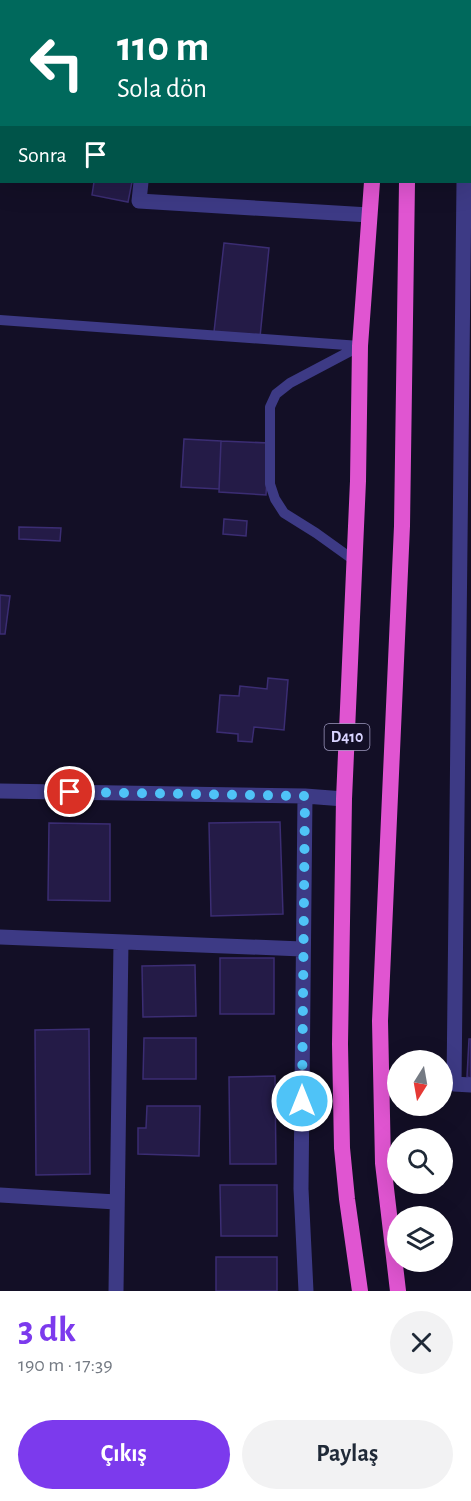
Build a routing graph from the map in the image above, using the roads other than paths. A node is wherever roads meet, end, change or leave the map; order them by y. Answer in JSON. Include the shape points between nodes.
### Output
{"nodes":[{"id":1,"x":141,"y":183,"type":"edge"},
{"id":2,"x":372,"y":183,"type":"edge"},
{"id":3,"x":407,"y":183,"type":"edge"},
{"id":4,"x":464,"y":183,"type":"edge"},
{"id":5,"x":467,"y":200,"type":"edge"},
{"id":6,"x":369,"y":215,"type":"junction"},
{"id":7,"x":0,"y":320,"type":"edge"},
{"id":8,"x":360,"y":346,"type":"junction"},
{"id":9,"x":355,"y":561,"type":"junction"},
{"id":10,"x":464,"y":761,"type":"edge"},
{"id":11,"x":0,"y":791,"type":"edge"},
{"id":12,"x":305,"y":796,"type":"junction"},
{"id":13,"x":344,"y":800,"type":"junction"},
{"id":14,"x":464,"y":881,"type":"edge"},
{"id":15,"x":0,"y":937,"type":"edge"},
{"id":16,"x":121,"y":942,"type":"junction"},
{"id":17,"x":302,"y":949,"type":"junction"},
{"id":18,"x":463,"y":981,"type":"edge"},
{"id":19,"x":471,"y":1085,"type":"edge"},
{"id":20,"x":0,"y":1195,"type":"edge"},
{"id":21,"x":117,"y":1202,"type":"junction"},
{"id":22,"x":116,"y":1291,"type":"edge"},
{"id":23,"x":306,"y":1291,"type":"edge"},
{"id":24,"x":360,"y":1291,"type":"edge"},
{"id":25,"x":398,"y":1291,"type":"edge"}],
"edges":[{"from":1,"to":6,"type":"street","via":[[139,201]]},
{"from":2,"to":6,"type":"highway","number":"D410"},
{"from":3,"to":25,"type":"highway","number":"D410","via":[[402,526],[380,1021],[383,1162]]},
{"from":4,"to":5,"type":"street"},
{"from":5,"to":10,"type":"street"},
{"from":6,"to":8,"type":"highway","number":"D410"},
{"from":7,"to":8,"type":"lane"},
{"from":8,"to":9,"type":"highway","number":"D410"},
{"from":8,"to":9,"type":"lane","via":[[290,383],[276,394],[270,407],[270,484],[274,500],[285,513]]},
{"from":9,"to":13,"type":"highway","number":"D410"},
{"from":10,"to":14,"type":"street"},
{"from":11,"to":12,"type":"street"},
{"from":12,"to":13,"type":"street"},
{"from":12,"to":17,"type":"street"},
{"from":13,"to":24,"type":"highway","number":"D410","via":[[342,1148]]},
{"from":14,"to":18,"type":"street"},
{"from":15,"to":16,"type":"street"},
{"from":16,"to":17,"type":"street"},
{"from":16,"to":21,"type":"street"},
{"from":17,"to":23,"type":"street","via":[[301,1189]]},
{"from":18,"to":19,"type":"street","via":[[454,1084]]},
{"from":20,"to":21,"type":"street"},
{"from":21,"to":22,"type":"street"}]}
